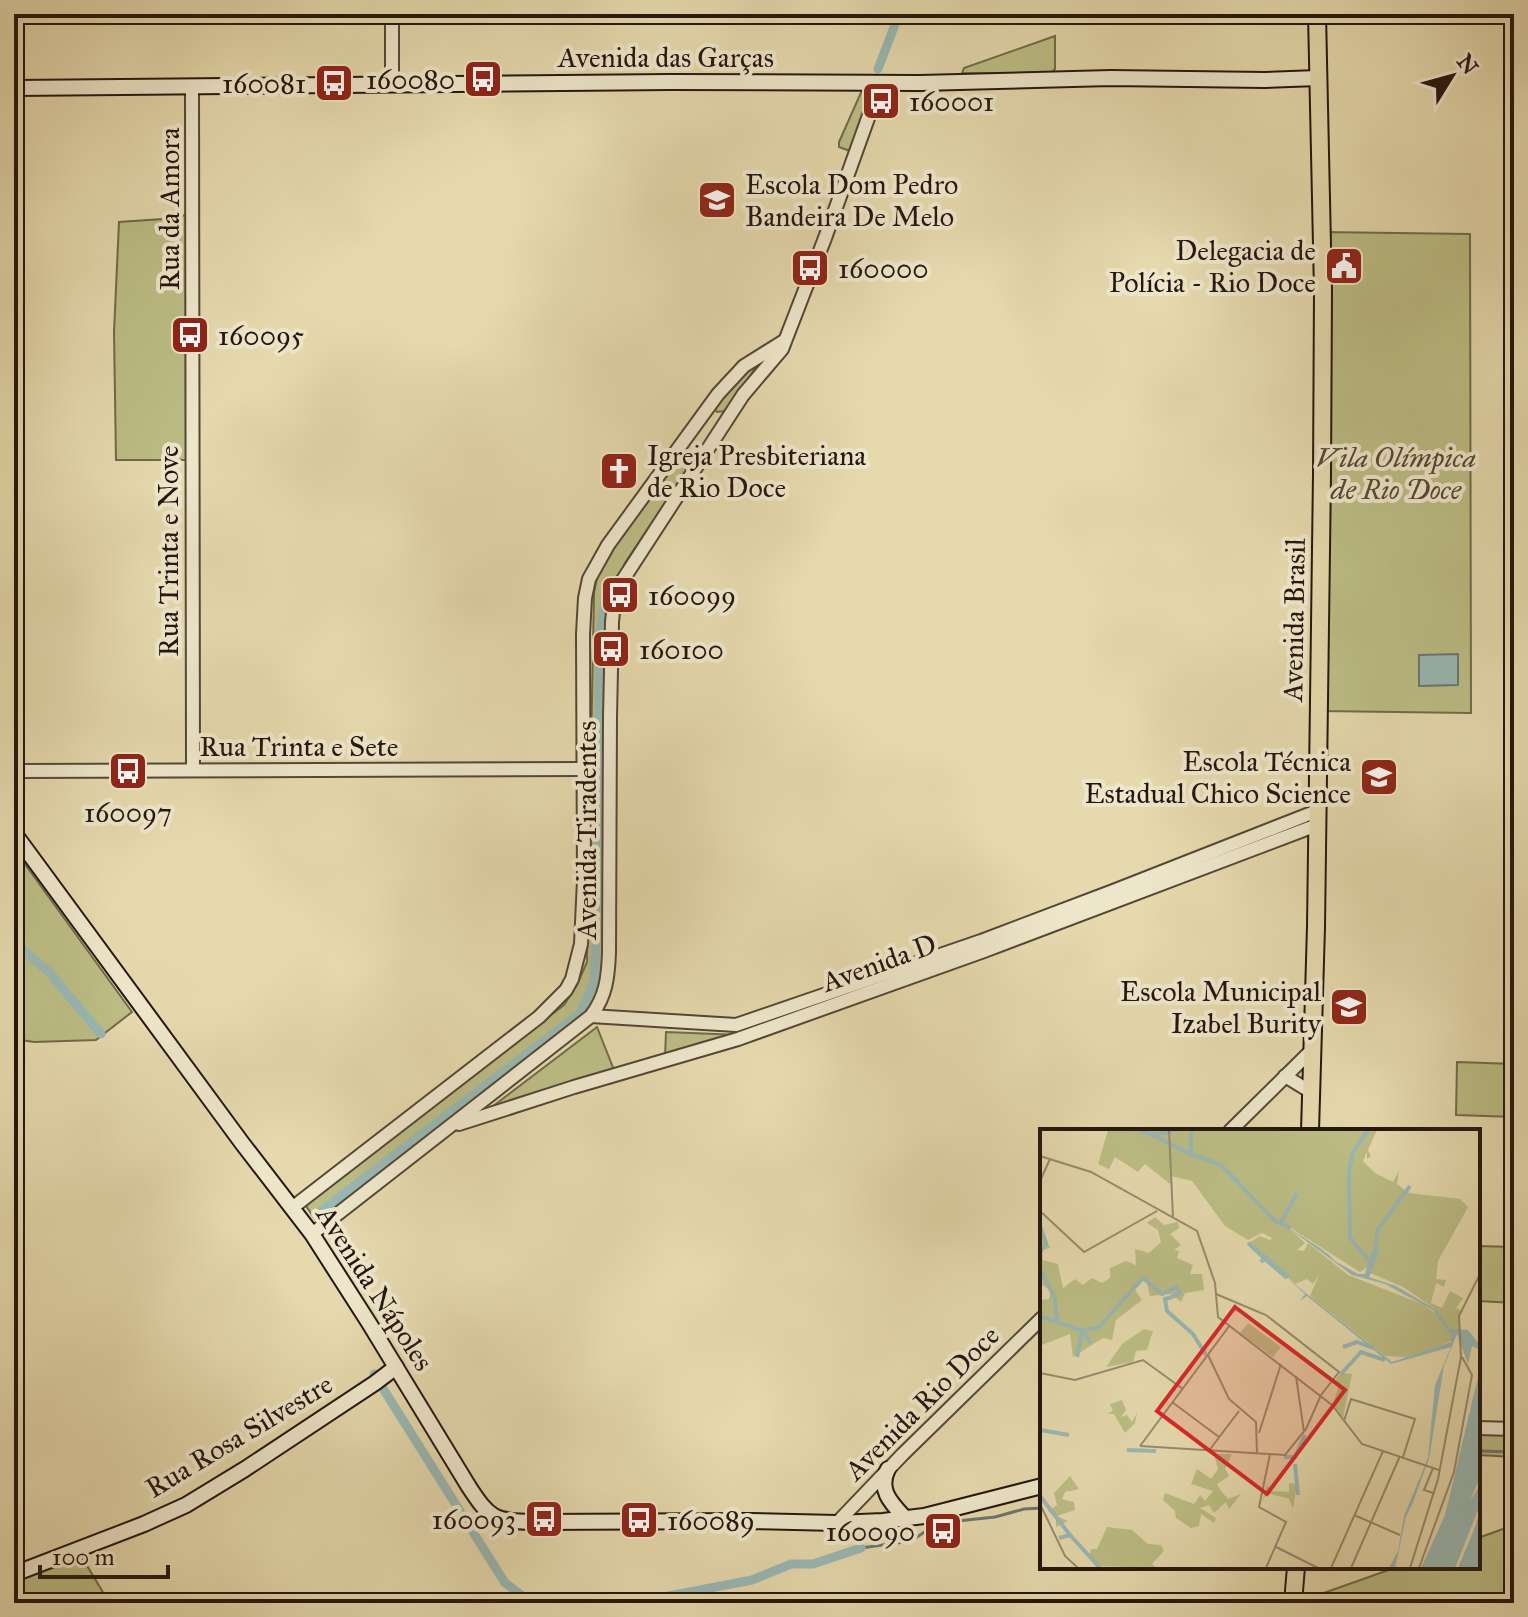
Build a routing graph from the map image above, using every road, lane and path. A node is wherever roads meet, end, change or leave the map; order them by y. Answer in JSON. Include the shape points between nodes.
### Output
{"nodes":[{"id":1,"x":392,"y":14,"type":"edge"},
{"id":2,"x":1317,"y":14,"type":"edge"},
{"id":3,"x":1318,"y":78,"type":"junction"},
{"id":4,"x":881,"y":82,"type":"junction"},
{"id":5,"x":392,"y":85,"type":"junction"},
{"id":6,"x":192,"y":87,"type":"junction"},
{"id":7,"x":14,"y":88,"type":"edge"},
{"id":8,"x":193,"y":331,"type":"joint"},
{"id":9,"x":787,"y":339,"type":"junction"},
{"id":10,"x":762,"y":355,"type":"junction"},
{"id":11,"x":749,"y":387,"type":"junction"},
{"id":12,"x":707,"y":409,"type":"junction"},
{"id":13,"x":725,"y":423,"type":"junction"},
{"id":14,"x":584,"y":769,"type":"junction"},
{"id":15,"x":193,"y":770,"type":"junction"},
{"id":16,"x":14,"y":771,"type":"edge"},
{"id":17,"x":1317,"y":818,"type":"junction"},
{"id":18,"x":14,"y":833,"type":"edge"},
{"id":19,"x":982,"y":946,"type":"junction"},
{"id":20,"x":591,"y":1016,"type":"junction"},
{"id":21,"x":1313,"y":1049,"type":"junction"},
{"id":22,"x":1285,"y":1076,"type":"junction"},
{"id":23,"x":1311,"y":1092,"type":"junction"},
{"id":24,"x":451,"y":1127,"type":"junction"},
{"id":25,"x":1232,"y":1129,"type":"edge"},
{"id":26,"x":1310,"y":1129,"type":"edge"},
{"id":27,"x":292,"y":1208,"type":"junction"},
{"id":28,"x":312,"y":1234,"type":"junction"},
{"id":29,"x":1040,"y":1320,"type":"edge"},
{"id":30,"x":392,"y":1370,"type":"junction"},
{"id":31,"x":1480,"y":1428,"type":"edge"},
{"id":32,"x":1514,"y":1429,"type":"edge"},
{"id":33,"x":888,"y":1469,"type":"junction"},
{"id":34,"x":1040,"y":1486,"type":"edge"},
{"id":35,"x":906,"y":1519,"type":"junction"},
{"id":36,"x":837,"y":1523,"type":"junction"},
{"id":37,"x":1296,"y":1569,"type":"edge"},
{"id":38,"x":14,"y":1574,"type":"edge"},
{"id":39,"x":1293,"y":1603,"type":"edge"}],
"edges":[{"from":1,"to":5,"type":"street"},
{"from":2,"to":3,"type":"main road","name":"Avenida Brasil"},
{"from":3,"to":4,"type":"main road","name":"Avenida das Garças"},
{"from":3,"to":17,"type":"main road","name":"Avenida Brasil","via":[[1323,307]]},
{"from":4,"to":5,"type":"main road","name":"Avenida das Garças"},
{"from":4,"to":9,"type":"street","name":"Avenida Tiradentes"},
{"from":5,"to":6,"type":"main road","name":"Avenida das Garças"},
{"from":6,"to":7,"type":"main road","name":"Avenida das Garças"},
{"from":6,"to":8,"type":"street","name":"Rua da Amora"},
{"from":8,"to":15,"type":"street","name":"Rua Trinta e Nove"},
{"from":9,"to":10,"type":"street","name":"Avenida Tiradentes"},
{"from":9,"to":11,"type":"street","name":"Avenida Tiradentes"},
{"from":10,"to":11,"type":"street"},
{"from":10,"to":12,"type":"street","name":"Avenida Tiradentes","via":[[744,366]]},
{"from":11,"to":13,"type":"street","name":"Avenida Tiradentes"},
{"from":12,"to":13,"type":"street","via":[[712,425]]},
{"from":12,"to":14,"type":"street","name":"Avenida Tiradentes","via":[[589,579],[583,634]]},
{"from":13,"to":20,"type":"street","name":"Avenida Tiradentes","via":[[622,579],[613,601],[608,973],[600,1005]]},
{"from":14,"to":15,"type":"street","name":"Rua Trinta e Sete"},
{"from":14,"to":27,"type":"street","name":"Avenida Tiradentes","via":[[581,944],[566,990],[539,1017]]},
{"from":15,"to":16,"type":"street","name":"Rua Trinta e Sete"},
{"from":17,"to":19,"type":"street","name":"Avenida D"},
{"from":17,"to":21,"type":"main road","name":"Avenida Brasil"},
{"from":18,"to":27,"type":"main road","name":"Avenida Nápoles"},
{"from":19,"to":20,"type":"street","name":"Avenida D","via":[[736,1025]]},
{"from":19,"to":24,"type":"street","name":"Avenida D","via":[[738,1039]]},
{"from":20,"to":24,"type":"street","name":"Avenida Tiradentes"},
{"from":21,"to":22,"type":"street"},
{"from":21,"to":23,"type":"main road","name":"Avenida Brasil"},
{"from":22,"to":23,"type":"street"},
{"from":22,"to":25,"type":"street"},
{"from":23,"to":26,"type":"main road","name":"Avenida Brasil"},
{"from":24,"to":28,"type":"street","name":"Avenida Tiradentes"},
{"from":27,"to":28,"type":"main road","name":"Avenida Nápoles"},
{"from":28,"to":30,"type":"main road","name":"Avenida Nápoles"},
{"from":29,"to":33,"type":"street","name":"Avenida Rio Doce"},
{"from":30,"to":36,"type":"main road","name":"Avenida Nápoles","via":[[483,1508],[500,1520]]},
{"from":30,"to":38,"type":"main road","name":"Rua Rosa Silvestre","via":[[194,1501]]},
{"from":31,"to":32,"type":"street"},
{"from":33,"to":35,"type":"main road","via":[[886,1493]]},
{"from":33,"to":36,"type":"street","name":"Avenida Rio Doce"},
{"from":34,"to":35,"type":"main road","name":"Avenida Nápoles"},
{"from":35,"to":36,"type":"main road","name":"Avenida Nápoles"},
{"from":37,"to":39,"type":"main road"}]}
